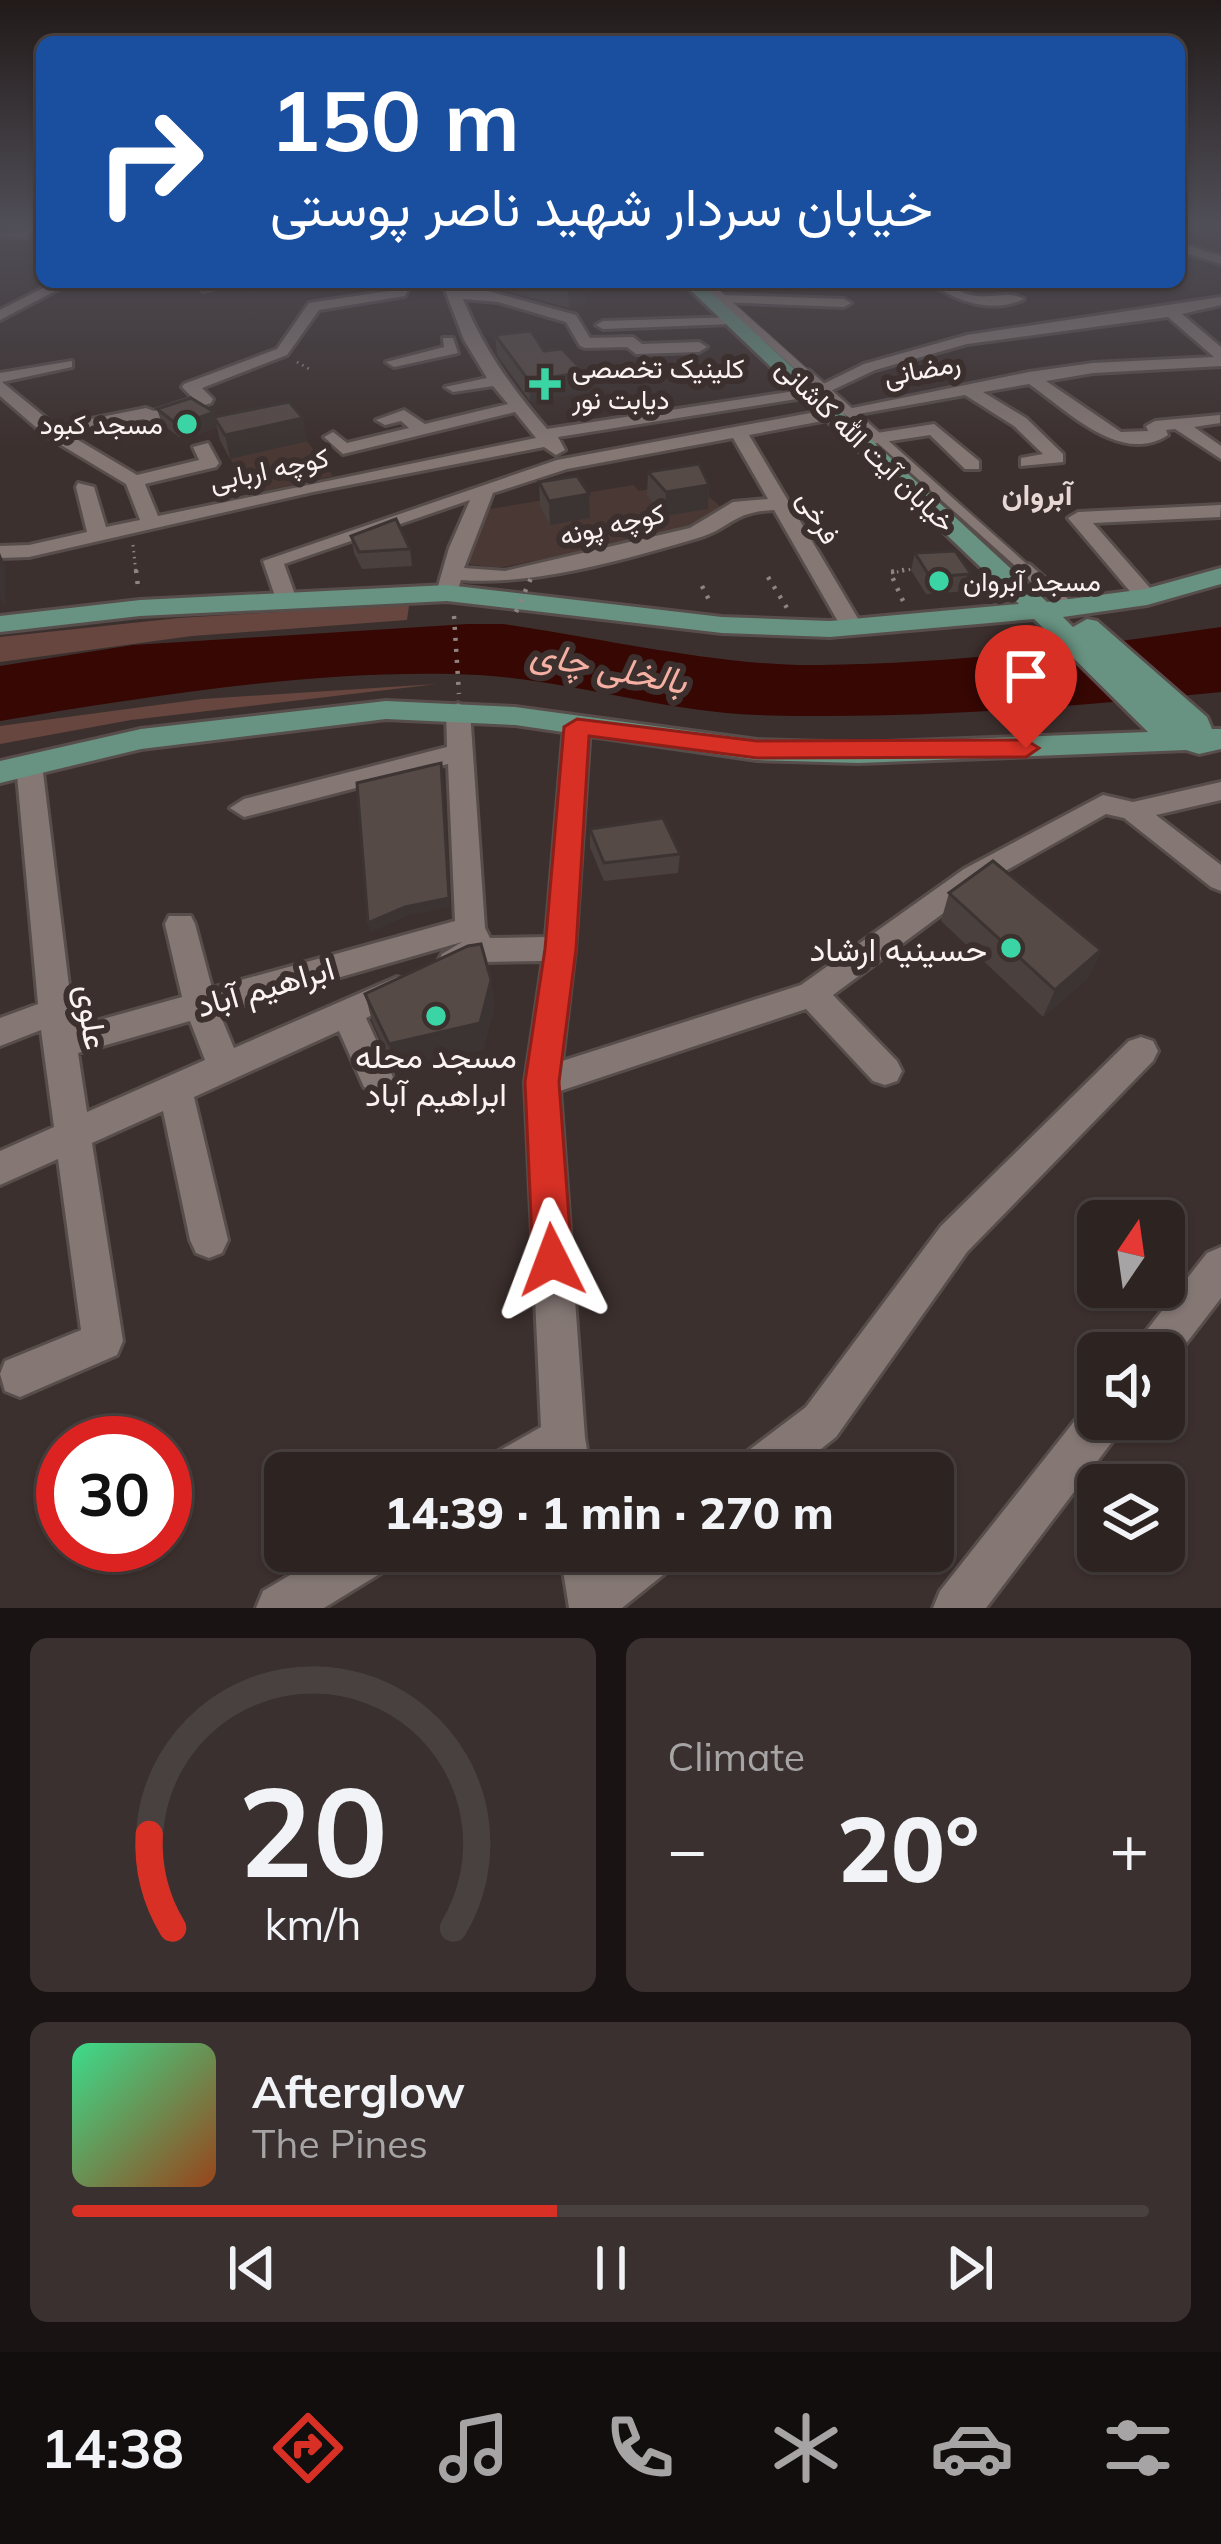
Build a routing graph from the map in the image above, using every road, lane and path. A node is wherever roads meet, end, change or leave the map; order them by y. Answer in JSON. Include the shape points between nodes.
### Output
{"nodes":[{"id":1,"x":31,"y":300,"type":"edge"},
{"id":2,"x":353,"y":300,"type":"edge"},
{"id":3,"x":456,"y":300,"type":"edge"},
{"id":4,"x":512,"y":300,"type":"edge"},
{"id":5,"x":710,"y":300,"type":"edge"},
{"id":6,"x":724,"y":300,"type":"edge"},
{"id":7,"x":754,"y":300,"type":"edge"},
{"id":8,"x":1019,"y":300,"type":"edge"},
{"id":9,"x":1221,"y":301,"type":"edge"},
{"id":10,"x":844,"y":303,"type":"dead end"},
{"id":11,"x":1173,"y":313,"type":"junction"},
{"id":12,"x":0,"y":316,"type":"edge"},
{"id":13,"x":732,"y":320,"type":"junction"},
{"id":14,"x":575,"y":326,"type":"junction"},
{"id":15,"x":1062,"y":327,"type":"junction"},
{"id":16,"x":472,"y":340,"type":"junction"},
{"id":17,"x":448,"y":341,"type":"junction"},
{"id":18,"x":422,"y":343,"type":"dead end"},
{"id":19,"x":699,"y":347,"type":"dead end"},
{"id":20,"x":1221,"y":358,"type":"edge"},
{"id":21,"x":394,"y":362,"type":"dead end"},
{"id":22,"x":66,"y":364,"type":"dead end"},
{"id":23,"x":1029,"y":377,"type":"junction"},
{"id":24,"x":497,"y":381,"type":"junction"},
{"id":25,"x":0,"y":382,"type":"edge"},
{"id":26,"x":453,"y":386,"type":"dead end"},
{"id":27,"x":964,"y":388,"type":"junction"},
{"id":28,"x":817,"y":391,"type":"junction"},
{"id":29,"x":103,"y":400,"type":"dead end"},
{"id":30,"x":520,"y":406,"type":"junction"},
{"id":31,"x":840,"y":413,"type":"junction"},
{"id":32,"x":119,"y":417,"type":"junction"},
{"id":33,"x":1214,"y":418,"type":"dead end"},
{"id":34,"x":385,"y":420,"type":"dead end"},
{"id":35,"x":1178,"y":423,"type":"junction"},
{"id":36,"x":423,"y":431,"type":"junction"},
{"id":37,"x":52,"y":432,"type":"junction"},
{"id":38,"x":740,"y":434,"type":"junction"},
{"id":39,"x":333,"y":437,"type":"dead end"},
{"id":40,"x":549,"y":437,"type":"junction"},
{"id":41,"x":870,"y":439,"type":"junction"},
{"id":42,"x":202,"y":447,"type":"dead end"},
{"id":43,"x":1221,"y":454,"type":"edge"},
{"id":44,"x":1027,"y":462,"type":"dead end"},
{"id":45,"x":972,"y":465,"type":"dead end"},
{"id":46,"x":568,"y":469,"type":"junction"},
{"id":47,"x":134,"y":482,"type":"junction"},
{"id":48,"x":85,"y":487,"type":"dead end"},
{"id":49,"x":484,"y":489,"type":"junction"},
{"id":50,"x":779,"y":504,"type":"junction"},
{"id":51,"x":1220,"y":511,"type":"edge"},
{"id":52,"x":141,"y":525,"type":"junction"},
{"id":53,"x":98,"y":534,"type":"junction"},
{"id":54,"x":0,"y":552,"type":"edge"},
{"id":55,"x":914,"y":569,"type":"edge"},
{"id":56,"x":539,"y":573,"type":"junction"},
{"id":57,"x":1221,"y":576,"type":"edge"},
{"id":58,"x":768,"y":577,"type":"dead end"},
{"id":59,"x":449,"y":583,"type":"junction"},
{"id":60,"x":1142,"y":598,"type":"junction"},
{"id":61,"x":286,"y":600,"type":"junction"},
{"id":62,"x":140,"y":608,"type":"junction"},
{"id":63,"x":1069,"y":608,"type":"junction"},
{"id":64,"x":516,"y":612,"type":"dead end"},
{"id":65,"x":1038,"y":612,"type":"junction"},
{"id":66,"x":975,"y":618,"type":"junction"},
{"id":67,"x":0,"y":624,"type":"edge"},
{"id":68,"x":912,"y":624,"type":"junction"},
{"id":69,"x":852,"y":627,"type":"junction"},
{"id":70,"x":800,"y":630,"type":"junction"},
{"id":71,"x":1082,"y":637,"type":"junction"},
{"id":72,"x":1151,"y":703,"type":"junction"},
{"id":73,"x":458,"y":711,"type":"junction"},
{"id":74,"x":1221,"y":715,"type":"edge"},
{"id":75,"x":577,"y":727,"type":"junction"},
{"id":76,"x":1068,"y":747,"type":"junction"},
{"id":77,"x":1214,"y":748,"type":"edge"},
{"id":78,"x":460,"y":752,"type":"junction"},
{"id":79,"x":15,"y":768,"type":"edge"},
{"id":80,"x":1221,"y":791,"type":"edge"},
{"id":81,"x":244,"y":808,"type":"dead end"},
{"id":82,"x":1133,"y":811,"type":"junction"},
{"id":83,"x":1221,"y":880,"type":"edge"},
{"id":84,"x":179,"y":924,"type":"dead end"},
{"id":85,"x":476,"y":939,"type":"junction"},
{"id":86,"x":560,"y":949,"type":"junction"},
{"id":87,"x":812,"y":994,"type":"junction"},
{"id":88,"x":200,"y":1004,"type":"junction"},
{"id":89,"x":55,"y":1011,"type":"junction"},
{"id":90,"x":347,"y":1013,"type":"junction"},
{"id":91,"x":0,"y":1032,"type":"edge"},
{"id":92,"x":59,"y":1045,"type":"junction"},
{"id":93,"x":1141,"y":1051,"type":"dead end"},
{"id":94,"x":225,"y":1068,"type":"junction"},
{"id":95,"x":885,"y":1071,"type":"dead end"},
{"id":96,"x":376,"y":1077,"type":"dead end"},
{"id":97,"x":542,"y":1082,"type":"junction"},
{"id":98,"x":176,"y":1091,"type":"junction"},
{"id":99,"x":76,"y":1136,"type":"junction"},
{"id":100,"x":0,"y":1168,"type":"edge"},
{"id":101,"x":209,"y":1240,"type":"dead end"},
{"id":102,"x":1221,"y":1266,"type":"edge"},
{"id":103,"x":1170,"y":1332,"type":"edge"},
{"id":104,"x":20,"y":1376,"type":"dead end"},
{"id":105,"x":1087,"y":1440,"type":"edge"},
{"id":106,"x":566,"y":1452,"type":"edge"},
{"id":107,"x":783,"y":1452,"type":"edge"},
{"id":108,"x":340,"y":1572,"type":"edge"},
{"id":109,"x":586,"y":1572,"type":"edge"},
{"id":110,"x":632,"y":1572,"type":"edge"},
{"id":111,"x":592,"y":1605,"type":"edge"},
{"id":112,"x":280,"y":1608,"type":"edge"},
{"id":113,"x":957,"y":1608,"type":"edge"}],
"edges":[{"from":1,"to":12,"type":"street"},
{"from":2,"to":32,"type":"street","via":[[314,306],[282,352],[196,376],[190,386],[206,399],[153,417]]},
{"from":3,"to":16,"type":"street"},
{"from":4,"to":14,"type":"street"},
{"from":5,"to":13,"type":"main road","name":"خیابان آیت الله کاشانی"},
{"from":6,"to":28,"type":"lane"},
{"from":7,"to":10,"type":"street"},
{"from":8,"to":15,"type":"street"},
{"from":9,"to":11,"type":"street","name":"کوچه اربابی"},
{"from":11,"to":15,"type":"street","name":"کوچه اربابی"},
{"from":11,"to":20,"type":"street"},
{"from":13,"to":14,"type":"street"},
{"from":13,"to":28,"type":"main road","name":"خیابان آیت الله کاشانی"},
{"from":14,"to":19,"type":"street","via":[[585,343]]},
{"from":15,"to":28,"type":"street","name":"کوچه اربابی","via":[[903,352]]},
{"from":16,"to":17,"type":"street"},
{"from":16,"to":24,"type":"street"},
{"from":17,"to":18,"type":"street"},
{"from":17,"to":21,"type":"street","via":[[453,350]]},
{"from":20,"to":23,"type":"street","name":"رمضانی"},
{"from":22,"to":25,"type":"street"},
{"from":23,"to":27,"type":"street","name":"رمضانی"},
{"from":23,"to":35,"type":"street","via":[[1121,438],[1157,436],[1153,427]]},
{"from":24,"to":26,"type":"street"},
{"from":24,"to":30,"type":"street"},
{"from":25,"to":37,"type":"street"},
{"from":27,"to":31,"type":"street","name":"رمضانی"},
{"from":27,"to":44,"type":"street","via":[[1020,422],[1057,458]]},
{"from":28,"to":31,"type":"main road","name":"خیابان آیت الله کاشانی"},
{"from":28,"to":40,"type":"street","name":"کوچه اربابی"},
{"from":29,"to":32,"type":"street"},
{"from":30,"to":36,"type":"street"},
{"from":30,"to":40,"type":"street"},
{"from":31,"to":38,"type":"street","name":"رمضانی"},
{"from":31,"to":41,"type":"main road","name":"خیابان آیت الله کاشانی"},
{"from":32,"to":37,"type":"street"},
{"from":33,"to":35,"type":"street"},
{"from":34,"to":36,"type":"street","via":[[404,416]]},
{"from":35,"to":43,"type":"street"},
{"from":36,"to":39,"type":"street","via":[[343,448]]},
{"from":37,"to":47,"type":"street"},
{"from":38,"to":46,"type":"street","name":"رمضانی"},
{"from":38,"to":50,"type":"street","name":"فرخی"},
{"from":40,"to":46,"type":"street"},
{"from":40,"to":52,"type":"street","name":"کوچه اربابی"},
{"from":41,"to":45,"type":"street","via":[[934,429]]},
{"from":41,"to":63,"type":"lane"},
{"from":41,"to":65,"type":"main road","name":"خیابان آیت الله کاشانی"},
{"from":42,"to":47,"type":"street","via":[[210,464]]},
{"from":46,"to":49,"type":"street","name":"رمضانی"},
{"from":47,"to":52,"type":"street"},
{"from":48,"to":53,"type":"street"},
{"from":49,"to":59,"type":"street"},
{"from":49,"to":61,"type":"street","name":"رمضانی","via":[[273,561]]},
{"from":50,"to":56,"type":"street","name":"کوچه پونه","via":[[740,506],[697,532]]},
{"from":50,"to":69,"type":"street","name":"فرخی"},
{"from":51,"to":60,"type":"street","via":[[1078,518]]},
{"from":52,"to":53,"type":"street","name":"کوچه اربابی"},
{"from":52,"to":62,"type":"path"},
{"from":53,"to":54,"type":"street","name":"کوچه اربابی"},
{"from":55,"to":68,"type":"path","via":[[890,572]]},
{"from":56,"to":59,"type":"street","name":"کوچه پونه"},
{"from":56,"to":64,"type":"path","bridge":true},
{"from":57,"to":60,"type":"main road"},
{"from":58,"to":70,"type":"path"},
{"from":59,"to":61,"type":"main road"},
{"from":59,"to":70,"type":"main road"},
{"from":59,"to":73,"type":"path"},
{"from":60,"to":63,"type":"main road"},
{"from":60,"to":71,"type":"main road"},
{"from":61,"to":62,"type":"main road"},
{"from":62,"to":67,"type":"main road"},
{"from":63,"to":65,"type":"main road"},
{"from":63,"to":71,"type":"main road"},
{"from":65,"to":66,"type":"main road"},
{"from":65,"to":71,"type":"main road","name":"خیابان آیت الله کاشانی"},
{"from":66,"to":68,"type":"main road"},
{"from":66,"to":71,"type":"main road"},
{"from":68,"to":69,"type":"main road"},
{"from":69,"to":70,"type":"main road"},
{"from":71,"to":72,"type":"main road"},
{"from":71,"to":72,"type":"main road"},
{"from":72,"to":74,"type":"main road"},
{"from":72,"to":76,"type":"main road","via":[[1113,730]]},
{"from":72,"to":77,"type":"main road","via":[[1163,730]]},
{"from":73,"to":75,"type":"main road"},
{"from":73,"to":78,"type":"street"},
{"from":73,"to":79,"type":"main road","via":[[211,728]]},
{"from":75,"to":76,"type":"main road","via":[[757,750]]},
{"from":75,"to":86,"type":"street"},
{"from":76,"to":77,"type":"main road"},
{"from":78,"to":81,"type":"street"},
{"from":78,"to":85,"type":"street"},
{"from":79,"to":89,"type":"street","name":"علوی"},
{"from":80,"to":82,"type":"street"},
{"from":82,"to":83,"type":"street"},
{"from":82,"to":87,"type":"street","via":[[1103,804],[974,876]]},
{"from":84,"to":88,"type":"street"},
{"from":85,"to":86,"type":"street"},
{"from":85,"to":88,"type":"street","name":"ابراهیم آباد"},
{"from":85,"to":90,"type":"street"},
{"from":86,"to":97,"type":"street"},
{"from":87,"to":95,"type":"street"},
{"from":87,"to":97,"type":"street"},
{"from":88,"to":92,"type":"street","name":"ابراهیم آباد"},
{"from":88,"to":94,"type":"street"},
{"from":89,"to":91,"type":"street"},
{"from":89,"to":92,"type":"street","name":"علوی"},
{"from":90,"to":94,"type":"street"},
{"from":90,"to":96,"type":"street"},
{"from":92,"to":99,"type":"street","name":"علوی"},
{"from":93,"to":107,"type":"street","via":[[954,1238],[821,1422]]},
{"from":94,"to":98,"type":"street"},
{"from":97,"to":106,"type":"street"},
{"from":98,"to":99,"type":"street"},
{"from":98,"to":101,"type":"street"},
{"from":99,"to":100,"type":"street"},
{"from":99,"to":104,"type":"street","name":"علوی","via":[[104,1341]]},
{"from":102,"to":103,"type":"street"},
{"from":105,"to":113,"type":"street"},
{"from":108,"to":112,"type":"street"},
{"from":109,"to":111,"type":"street"},
{"from":110,"to":111,"type":"street"}]}
